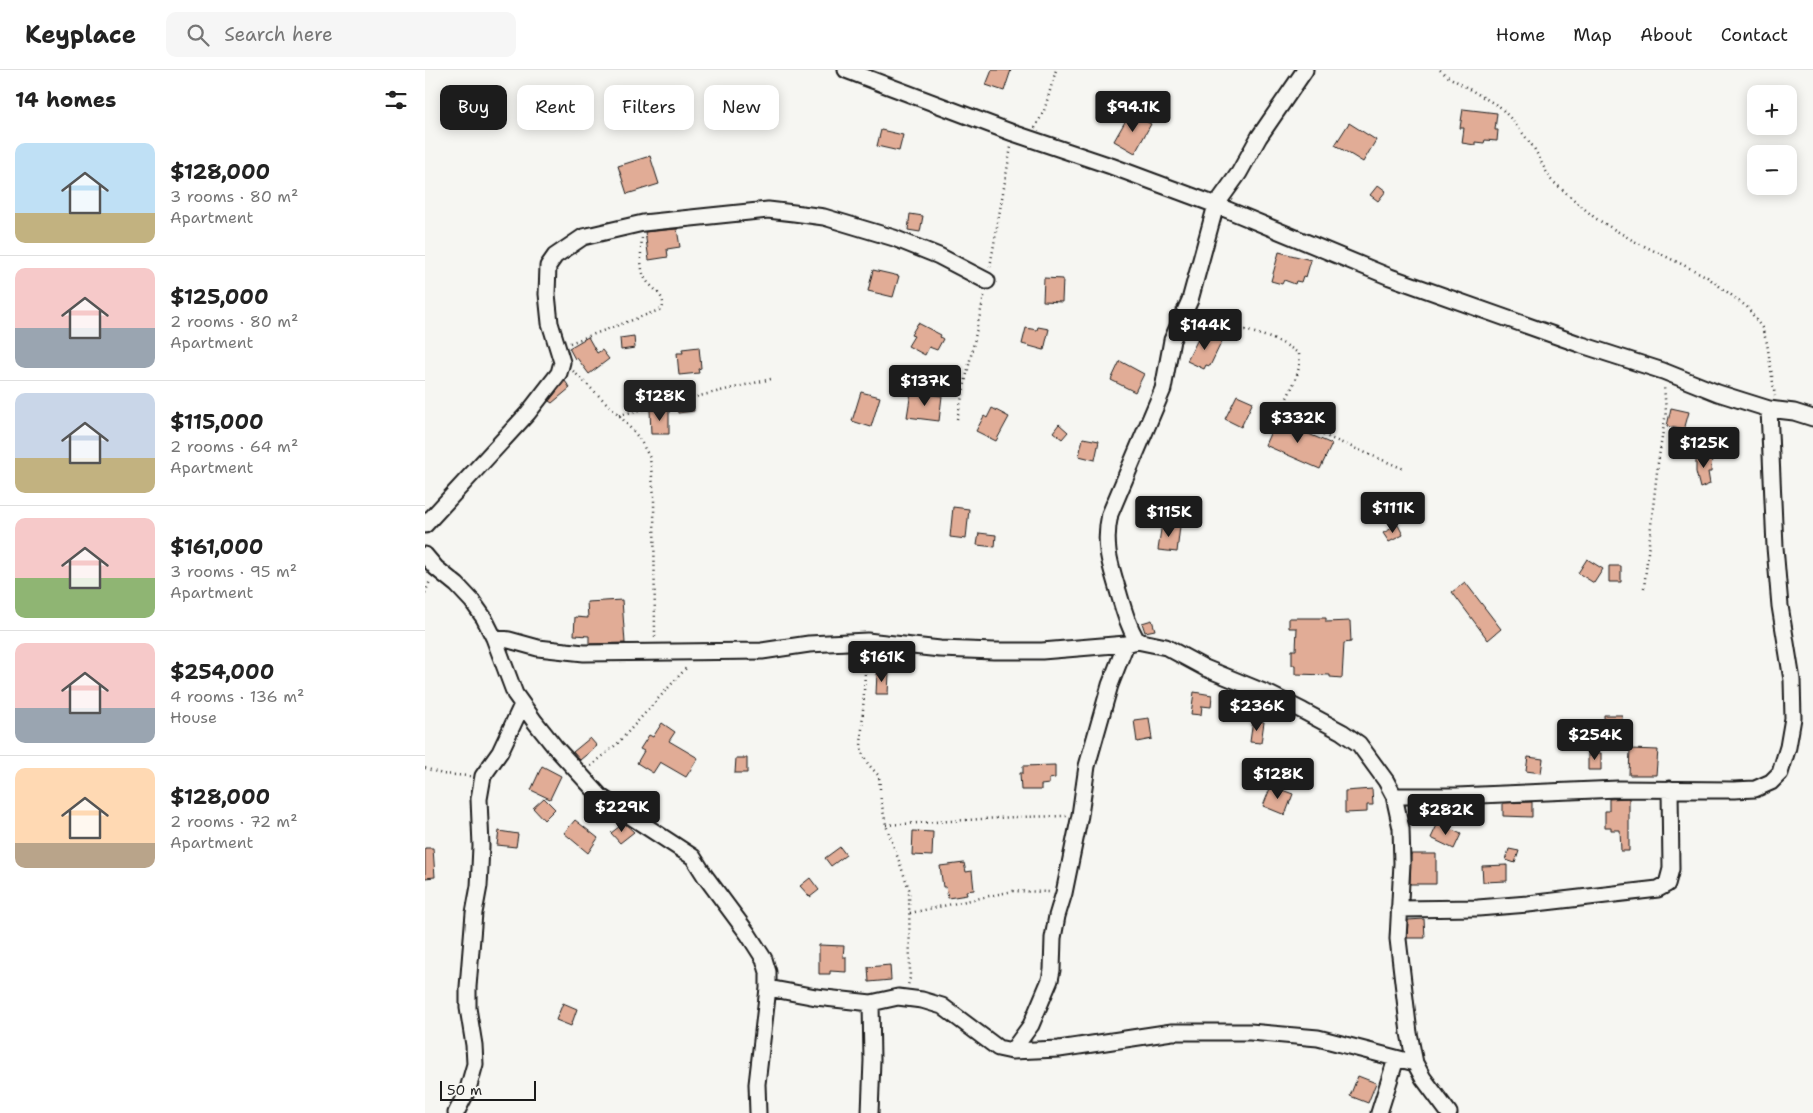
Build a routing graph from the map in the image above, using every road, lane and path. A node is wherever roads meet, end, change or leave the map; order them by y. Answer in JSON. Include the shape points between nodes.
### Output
{"nodes":[{"id":1,"x":846,"y":70,"type":"edge"},
{"id":2,"x":1056,"y":70,"type":"edge"},
{"id":3,"x":1305,"y":70,"type":"edge"},
{"id":4,"x":1440,"y":70,"type":"edge"},
{"id":5,"x":1029,"y":138,"type":"junction"},
{"id":6,"x":1216,"y":205,"type":"junction"},
{"id":7,"x":643,"y":223,"type":"junction"},
{"id":8,"x":987,"y":281,"type":"dead end"},
{"id":9,"x":1189,"y":300,"type":"junction"},
{"id":10,"x":556,"y":348,"type":"junction"},
{"id":11,"x":562,"y":362,"type":"junction"},
{"id":12,"x":1663,"y":371,"type":"junction"},
{"id":13,"x":771,"y":379,"type":"dead end"},
{"id":14,"x":1769,"y":409,"type":"junction"},
{"id":15,"x":619,"y":415,"type":"junction"},
{"id":16,"x":1813,"y":418,"type":"edge"},
{"id":17,"x":1404,"y":469,"type":"dead end"},
{"id":18,"x":425,"y":525,"type":"edge"},
{"id":19,"x":425,"y":555,"type":"edge"},
{"id":20,"x":1644,"y":588,"type":"dead end"},
{"id":21,"x":494,"y":638,"type":"junction"},
{"id":22,"x":867,"y":641,"type":"junction"},
{"id":23,"x":1131,"y":642,"type":"junction"},
{"id":24,"x":655,"y":652,"type":"junction"},
{"id":25,"x":704,"y":652,"type":"junction"},
{"id":26,"x":522,"y":705,"type":"junction"},
{"id":27,"x":425,"y":768,"type":"edge"},
{"id":28,"x":580,"y":775,"type":"junction"},
{"id":29,"x":483,"y":776,"type":"junction"},
{"id":30,"x":1670,"y":789,"type":"junction"},
{"id":31,"x":1394,"y":796,"type":"junction"},
{"id":32,"x":1079,"y":815,"type":"junction"},
{"id":33,"x":886,"y":825,"type":"junction"},
{"id":34,"x":1064,"y":893,"type":"junction"},
{"id":35,"x":1399,"y":909,"type":"junction"},
{"id":36,"x":909,"y":912,"type":"junction"},
{"id":37,"x":768,"y":988,"type":"junction"},
{"id":38,"x":898,"y":997,"type":"junction"},
{"id":39,"x":871,"y":1003,"type":"junction"},
{"id":40,"x":1012,"y":1051,"type":"junction"},
{"id":41,"x":1396,"y":1059,"type":"junction"},
{"id":42,"x":1415,"y":1064,"type":"junction"},
{"id":43,"x":456,"y":1113,"type":"edge"},
{"id":44,"x":758,"y":1113,"type":"edge"},
{"id":45,"x":870,"y":1113,"type":"edge"},
{"id":46,"x":1379,"y":1113,"type":"edge"},
{"id":47,"x":1449,"y":1113,"type":"edge"}],
"edges":[{"from":1,"to":5,"type":"street"},
{"from":2,"to":5,"type":"path","via":[[1044,111]]},
{"from":3,"to":6,"type":"street"},
{"from":4,"to":14,"type":"path","via":[[1500,107],[1534,148],[1550,179],[1587,212],[1632,240],[1706,276],[1747,307],[1762,328],[1767,343],[1775,397]]},
{"from":5,"to":6,"type":"street"},
{"from":6,"to":9,"type":"street"},
{"from":6,"to":12,"type":"street","via":[[1390,277]]},
{"from":7,"to":8,"type":"street","via":[[768,210],[824,217],[894,238],[939,256]]},
{"from":7,"to":10,"type":"street","via":[[583,237],[555,256],[548,266],[547,294]]},
{"from":7,"to":10,"type":"path","via":[[641,255],[645,278],[663,299],[662,308]]},
{"from":9,"to":17,"type":"path","via":[[1207,315],[1282,342],[1299,354],[1299,372],[1282,411],[1285,419]]},
{"from":9,"to":23,"type":"street","via":[[1172,340],[1163,389],[1107,528],[1108,556]]},
{"from":10,"to":11,"type":"street"},
{"from":11,"to":15,"type":"path"},
{"from":11,"to":18,"type":"street","via":[[554,381],[529,413]]},
{"from":12,"to":14,"type":"street"},
{"from":12,"to":20,"type":"path","via":[[1666,412]]},
{"from":13,"to":15,"type":"path"},
{"from":14,"to":16,"type":"street"},
{"from":14,"to":30,"type":"street","via":[[1777,577],[1792,680],[1793,718],[1788,747],[1780,773],[1771,782],[1755,789]]},
{"from":15,"to":24,"type":"path","via":[[646,448],[653,474]]},
{"from":19,"to":21,"type":"street","via":[[473,601]]},
{"from":21,"to":24,"type":"street","via":[[558,651]]},
{"from":21,"to":26,"type":"street"},
{"from":22,"to":23,"type":"street","via":[[941,649],[1042,652]]},
{"from":22,"to":25,"type":"street","via":[[809,644],[762,651]]},
{"from":22,"to":33,"type":"path","via":[[861,748],[868,764],[879,776]]},
{"from":23,"to":31,"type":"street","via":[[1166,647],[1342,732],[1359,744]]},
{"from":23,"to":32,"type":"street","via":[[1110,685],[1087,766]]},
{"from":24,"to":25,"type":"street"},
{"from":25,"to":28,"type":"path","via":[[618,743]]},
{"from":26,"to":28,"type":"street"},
{"from":26,"to":29,"type":"street","via":[[500,752]]},
{"from":27,"to":29,"type":"path","via":[[442,774]]},
{"from":28,"to":37,"type":"street","via":[[601,797],[693,857],[765,959]]},
{"from":29,"to":43,"type":"street","via":[[479,799],[479,886],[473,912],[468,987],[475,1064]]},
{"from":30,"to":31,"type":"street"},
{"from":30,"to":35,"type":"street","via":[[1671,869],[1667,884],[1658,889],[1478,908]]},
{"from":31,"to":35,"type":"street","via":[[1401,828]]},
{"from":32,"to":33,"type":"path"},
{"from":32,"to":34,"type":"street"},
{"from":33,"to":36,"type":"path","via":[[909,889]]},
{"from":34,"to":36,"type":"path","via":[[1013,890]]},
{"from":34,"to":40,"type":"street","via":[[1053,938],[1050,980],[1031,1025]]},
{"from":35,"to":42,"type":"street","via":[[1399,959]]},
{"from":36,"to":38,"type":"path","via":[[910,978],[907,988]]},
{"from":37,"to":39,"type":"street"},
{"from":37,"to":44,"type":"street","via":[[757,1084]]},
{"from":38,"to":39,"type":"street"},
{"from":38,"to":40,"type":"street","via":[[942,1006],[998,1048]]},
{"from":39,"to":45,"type":"street"},
{"from":40,"to":41,"type":"street","via":[[1059,1049],[1172,1032],[1250,1032],[1318,1038]]},
{"from":41,"to":42,"type":"street"},
{"from":41,"to":46,"type":"street"},
{"from":42,"to":47,"type":"street"}]}
